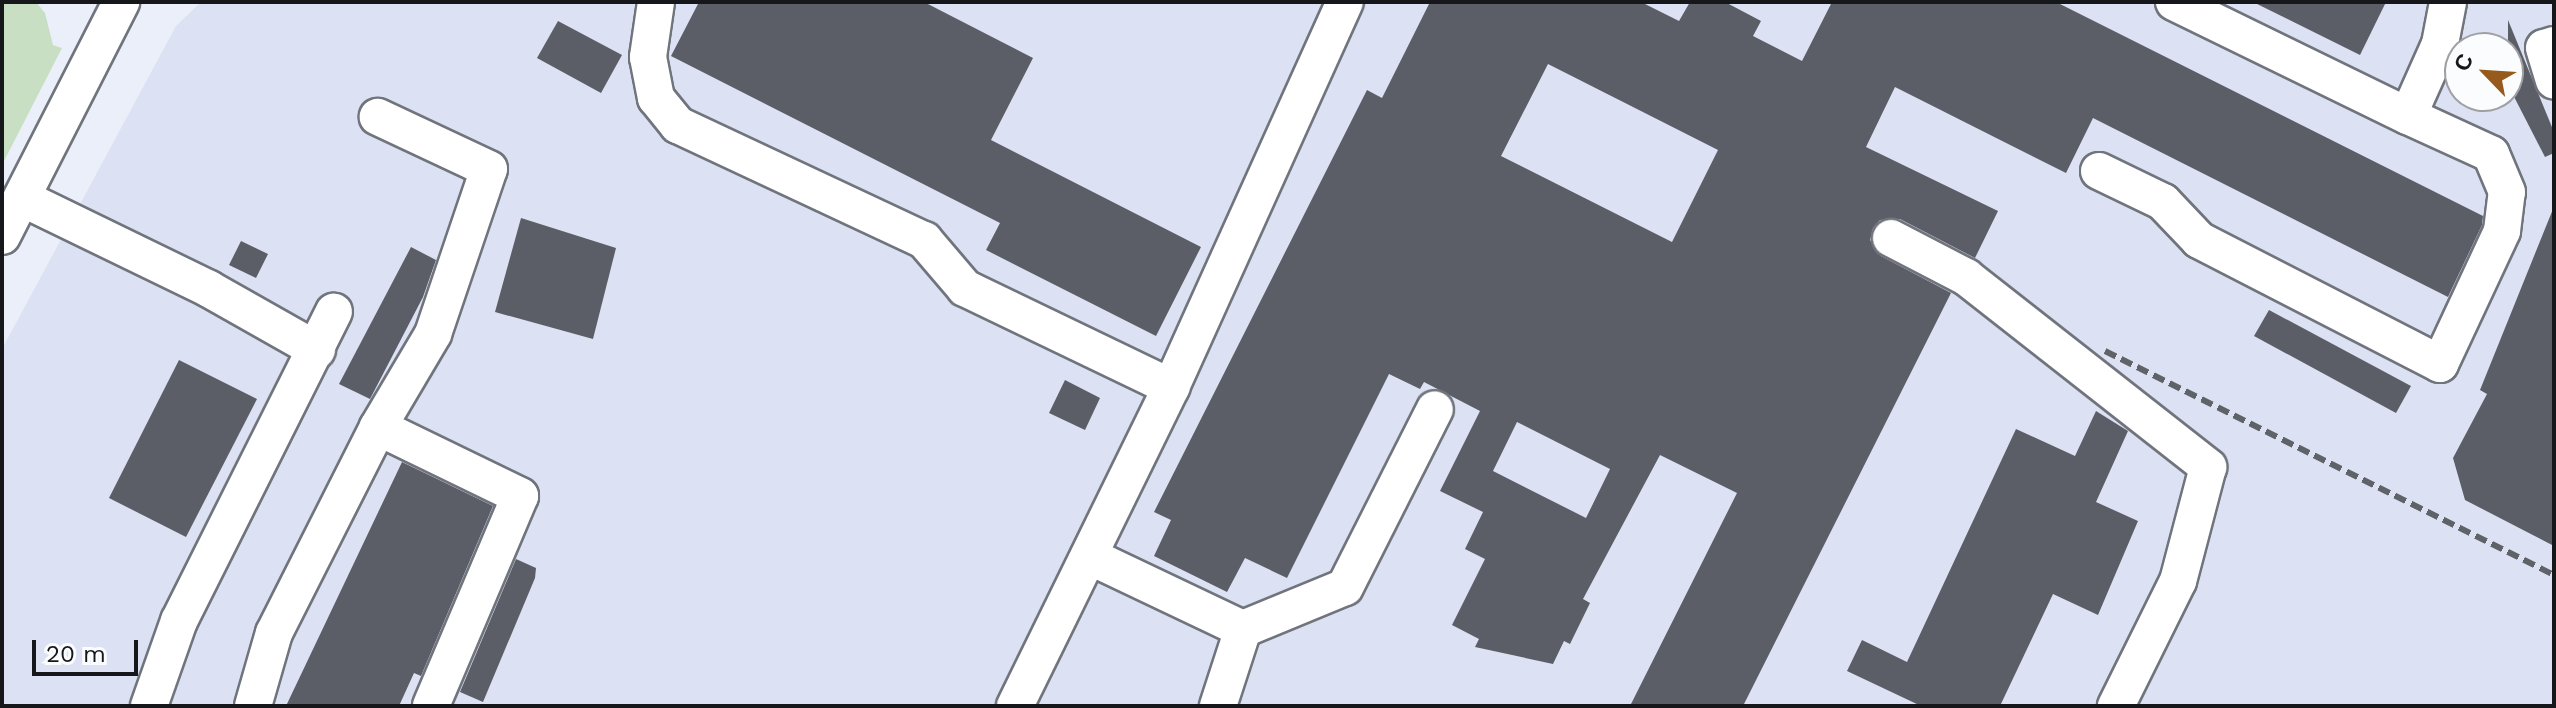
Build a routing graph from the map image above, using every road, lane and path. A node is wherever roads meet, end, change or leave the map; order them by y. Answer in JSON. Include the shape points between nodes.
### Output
{"nodes":[{"id":1,"x":121,"y":2,"type":"edge"},
{"id":2,"x":656,"y":2,"type":"edge"},
{"id":3,"x":1345,"y":2,"type":"edge"},
{"id":4,"x":2174,"y":2,"type":"edge"},
{"id":5,"x":2448,"y":2,"type":"edge"},
{"id":6,"x":2554,"y":45,"type":"edge"},
{"id":7,"x":2554,"y":81,"type":"edge"},
{"id":8,"x":2408,"y":116,"type":"junction"},
{"id":9,"x":378,"y":117,"type":"dead end"},
{"id":10,"x":2099,"y":171,"type":"dead end"},
{"id":11,"x":22,"y":198,"type":"junction"},
{"id":12,"x":2,"y":236,"type":"edge"},
{"id":13,"x":1891,"y":238,"type":"dead end"},
{"id":14,"x":334,"y":312,"type":"dead end"},
{"id":15,"x":317,"y":350,"type":"junction"},
{"id":16,"x":1171,"y":387,"type":"junction"},
{"id":17,"x":1435,"y":409,"type":"dead end"},
{"id":18,"x":378,"y":427,"type":"junction"},
{"id":19,"x":1089,"y":556,"type":"junction"},
{"id":20,"x":1243,"y":629,"type":"junction"},
{"id":21,"x":149,"y":706,"type":"edge"},
{"id":22,"x":253,"y":706,"type":"edge"},
{"id":23,"x":431,"y":706,"type":"edge"},
{"id":24,"x":1015,"y":706,"type":"edge"},
{"id":25,"x":1218,"y":706,"type":"edge"},
{"id":26,"x":2116,"y":706,"type":"edge"}],
"edges":[{"from":1,"to":11,"type":"street"},
{"from":2,"to":16,"type":"street","via":[[648,57],[656,98],[678,125],[924,240],[965,288]]},
{"from":3,"to":16,"type":"street"},
{"from":4,"to":8,"type":"street"},
{"from":5,"to":8,"type":"street","via":[[2440,44]]},
{"from":6,"to":7,"type":"street","via":[[2544,48]]},
{"from":8,"to":10,"type":"street","via":[[2491,154],[2507,192],[2502,231],[2440,364],[2199,240],[2163,202]]},
{"from":9,"to":18,"type":"street","via":[[489,169],[433,334]]},
{"from":11,"to":12,"type":"street"},
{"from":11,"to":15,"type":"street","via":[[209,289]]},
{"from":13,"to":26,"type":"street","via":[[1966,277],[2208,467],[2178,581]]},
{"from":14,"to":15,"type":"street"},
{"from":15,"to":21,"type":"street","via":[[179,621]]},
{"from":16,"to":19,"type":"street"},
{"from":17,"to":20,"type":"street","via":[[1345,587]]},
{"from":18,"to":22,"type":"street","via":[[274,633]]},
{"from":18,"to":23,"type":"street","via":[[520,496]]},
{"from":19,"to":20,"type":"street"},
{"from":19,"to":24,"type":"street"},
{"from":20,"to":25,"type":"street"}]}
